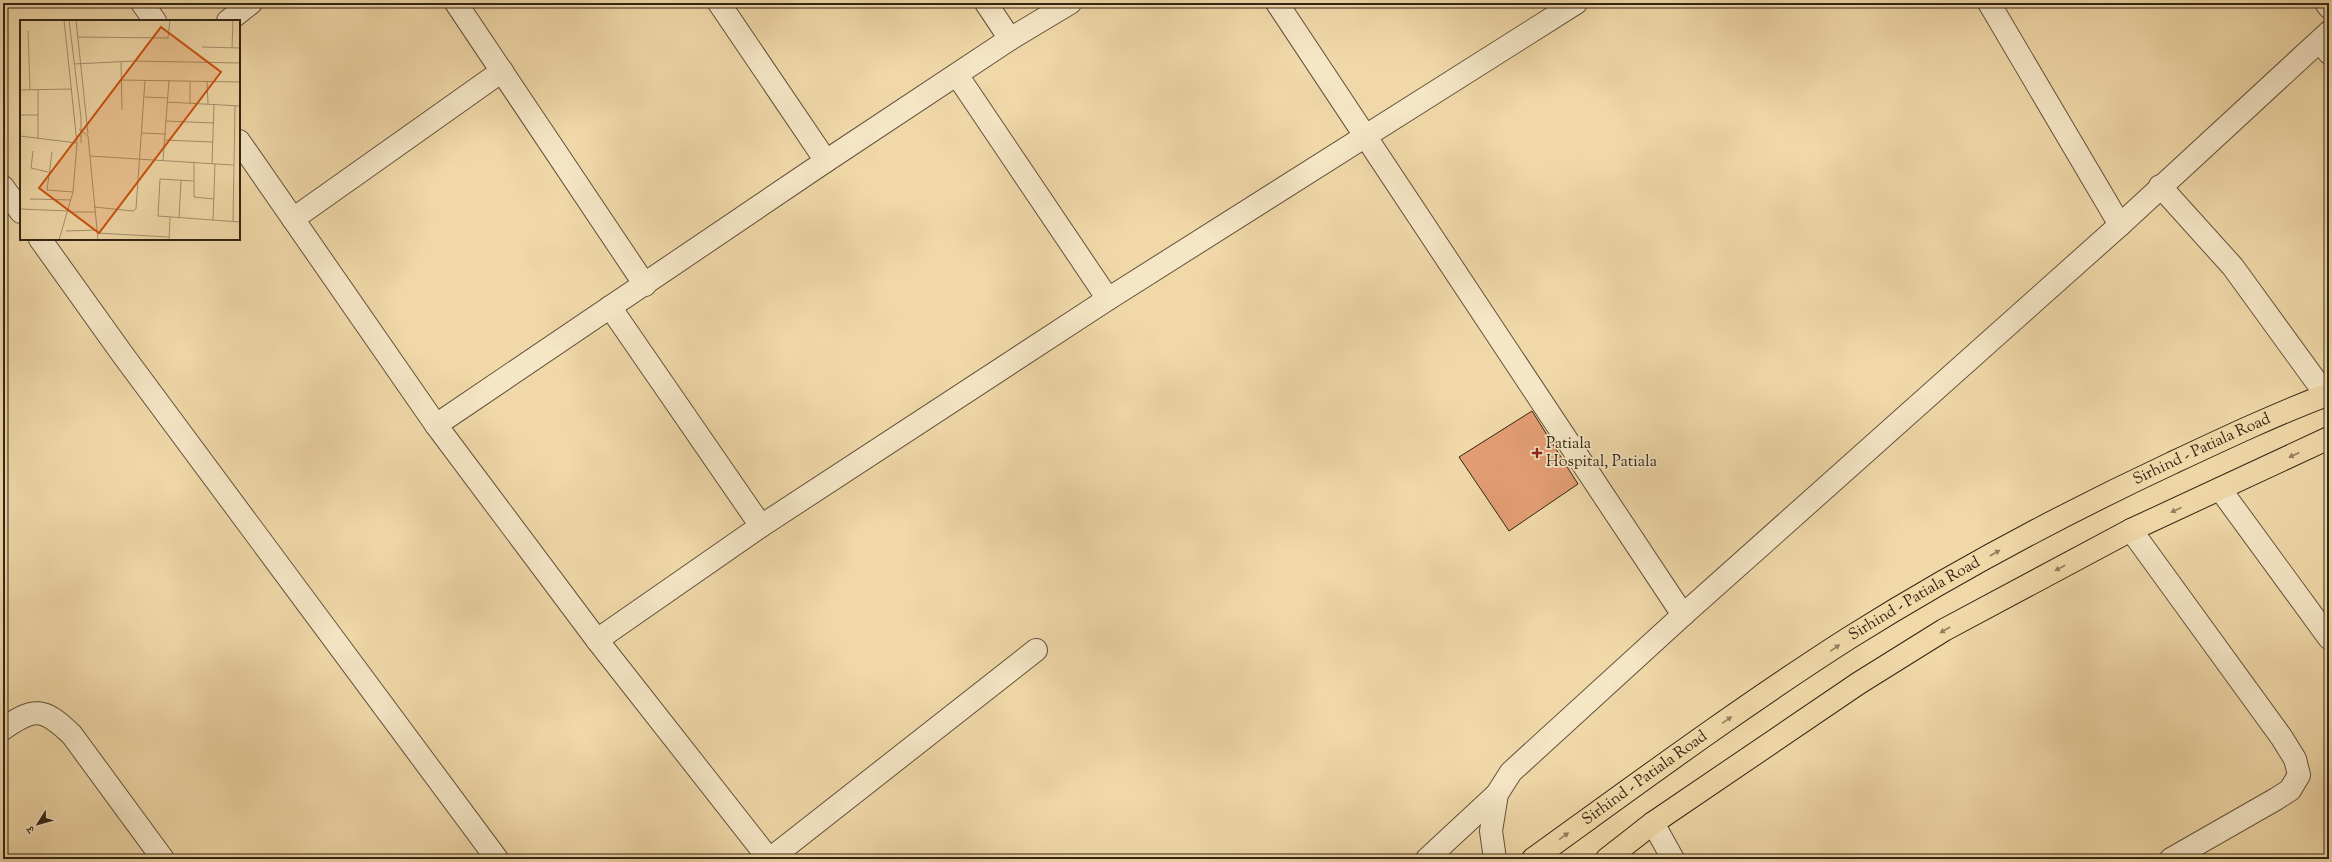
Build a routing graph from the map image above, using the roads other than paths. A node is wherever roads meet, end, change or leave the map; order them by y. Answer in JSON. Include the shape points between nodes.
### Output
{"nodes":[{"id":1,"x":142,"y":3,"type":"edge"},
{"id":2,"x":251,"y":3,"type":"edge"},
{"id":3,"x":456,"y":3,"type":"edge"},
{"id":4,"x":719,"y":3,"type":"edge"},
{"id":5,"x":986,"y":3,"type":"edge"},
{"id":6,"x":1070,"y":3,"type":"edge"},
{"id":7,"x":1277,"y":3,"type":"edge"},
{"id":8,"x":1576,"y":3,"type":"edge"},
{"id":9,"x":1989,"y":3,"type":"edge"},
{"id":10,"x":2326,"y":3,"type":"edge"},
{"id":11,"x":2329,"y":7,"type":"edge"},
{"id":12,"x":154,"y":20,"type":"edge"},
{"id":13,"x":229,"y":20,"type":"edge"},
{"id":14,"x":1010,"y":39,"type":"junction"},
{"id":15,"x":2326,"y":42,"type":"edge"},
{"id":16,"x":502,"y":71,"type":"junction"},
{"id":17,"x":957,"y":75,"type":"junction"},
{"id":18,"x":1367,"y":136,"type":"junction"},
{"id":19,"x":240,"y":142,"type":"edge"},
{"id":20,"x":826,"y":161,"type":"junction"},
{"id":21,"x":2160,"y":186,"type":"junction"},
{"id":22,"x":3,"y":187,"type":"edge"},
{"id":23,"x":20,"y":211,"type":"edge"},
{"id":24,"x":292,"y":219,"type":"junction"},
{"id":25,"x":2120,"y":225,"type":"junction"},
{"id":26,"x":41,"y":240,"type":"edge"},
{"id":27,"x":645,"y":285,"type":"junction"},
{"id":28,"x":1108,"y":300,"type":"junction"},
{"id":29,"x":610,"y":307,"type":"junction"},
{"id":30,"x":2328,"y":395,"type":"edge"},
{"id":31,"x":436,"y":425,"type":"junction"},
{"id":32,"x":2329,"y":438,"type":"edge"},
{"id":33,"x":2220,"y":489,"type":"junction"},
{"id":34,"x":761,"y":526,"type":"junction"},
{"id":35,"x":2131,"y":530,"type":"junction"},
{"id":36,"x":1683,"y":615,"type":"junction"},
{"id":37,"x":2329,"y":638,"type":"edge"},
{"id":38,"x":597,"y":640,"type":"junction"},
{"id":39,"x":1036,"y":650,"type":"dead end"},
{"id":40,"x":3,"y":729,"type":"edge"},
{"id":41,"x":1497,"y":794,"type":"junction"},
{"id":42,"x":1653,"y":823,"type":"junction"},
{"id":43,"x":163,"y":859,"type":"edge"},
{"id":44,"x":497,"y":859,"type":"edge"},
{"id":45,"x":769,"y":859,"type":"edge"},
{"id":46,"x":1427,"y":859,"type":"edge"},
{"id":47,"x":1495,"y":859,"type":"edge"},
{"id":48,"x":1533,"y":859,"type":"edge"},
{"id":49,"x":1607,"y":859,"type":"edge"},
{"id":50,"x":1673,"y":859,"type":"edge"},
{"id":51,"x":2171,"y":859,"type":"edge"}],
"edges":[{"from":1,"to":12,"type":"street"},
{"from":2,"to":13,"type":"street"},
{"from":3,"to":16,"type":"street"},
{"from":4,"to":20,"type":"street"},
{"from":5,"to":14,"type":"street"},
{"from":6,"to":14,"type":"street"},
{"from":7,"to":18,"type":"street"},
{"from":8,"to":18,"type":"street"},
{"from":9,"to":25,"type":"street"},
{"from":10,"to":11,"type":"street"},
{"from":14,"to":17,"type":"street"},
{"from":15,"to":21,"type":"street"},
{"from":16,"to":24,"type":"street"},
{"from":16,"to":27,"type":"street"},
{"from":17,"to":20,"type":"street"},
{"from":17,"to":28,"type":"street"},
{"from":18,"to":28,"type":"street"},
{"from":18,"to":36,"type":"street"},
{"from":19,"to":24,"type":"street"},
{"from":20,"to":27,"type":"street"},
{"from":21,"to":25,"type":"street"},
{"from":21,"to":30,"type":"street","via":[[2233,267]]},
{"from":22,"to":23,"type":"street"},
{"from":24,"to":31,"type":"street"},
{"from":25,"to":36,"type":"street"},
{"from":26,"to":44,"type":"street","via":[[128,362]]},
{"from":27,"to":29,"type":"street"},
{"from":28,"to":34,"type":"street"},
{"from":29,"to":31,"type":"street"},
{"from":29,"to":34,"type":"street"},
{"from":48,"to":30,"type":"main road","name":"Sirhind - Patiala Road","one_way":true,"via":[[1709,733],[1850,638],[2010,544],[2125,485]]},
{"from":31,"to":38,"type":"street"},
{"from":32,"to":33,"type":"main road","one_way":true},
{"from":33,"to":35,"type":"main road","one_way":true},
{"from":33,"to":37,"type":"street"},
{"from":34,"to":38,"type":"street"},
{"from":35,"to":42,"type":"main road","one_way":true,"via":[[1944,630],[1859,683]]},
{"from":35,"to":51,"type":"street","via":[[2282,738],[2295,759],[2299,776],[2290,790]]},
{"from":36,"to":41,"type":"street","via":[[1511,772]]},
{"from":38,"to":45,"type":"street"},
{"from":39,"to":45,"type":"street"},
{"from":40,"to":43,"type":"street","via":[[19,718],[38,712],[54,718],[72,735]]},
{"from":41,"to":46,"type":"street"},
{"from":41,"to":47,"type":"street","via":[[1491,831]]},
{"from":42,"to":49,"type":"main road"},
{"from":42,"to":50,"type":"street"}]}
